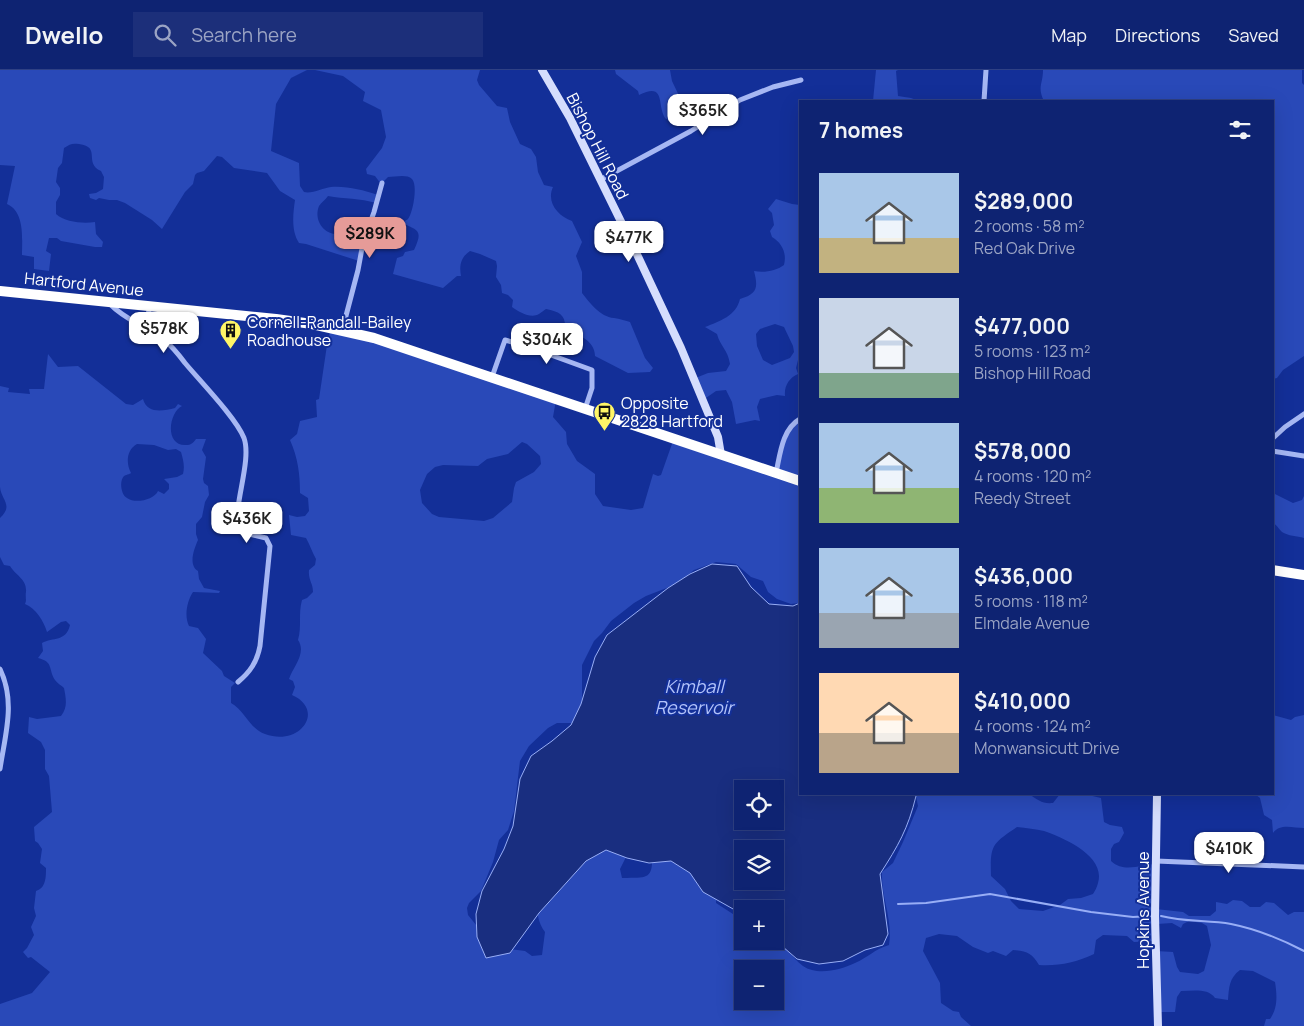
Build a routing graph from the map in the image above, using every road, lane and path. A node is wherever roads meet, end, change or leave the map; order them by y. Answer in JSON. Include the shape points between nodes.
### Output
{"nodes":[{"id":1,"x":542,"y":70,"type":"edge"},
{"id":2,"x":986,"y":70,"type":"edge"},
{"id":3,"x":801,"y":80,"type":"dead end"},
{"id":4,"x":984,"y":100,"type":"edge"},
{"id":5,"x":600,"y":180,"type":"junction"},
{"id":6,"x":382,"y":183,"type":"dead end"},
{"id":7,"x":0,"y":291,"type":"edge"},
{"id":8,"x":108,"y":302,"type":"junction"},
{"id":9,"x":150,"y":306,"type":"junction"},
{"id":10,"x":145,"y":328,"type":"junction"},
{"id":11,"x":342,"y":331,"type":"junction"},
{"id":12,"x":492,"y":377,"type":"junction"},
{"id":13,"x":585,"y":409,"type":"junction"},
{"id":14,"x":1304,"y":414,"type":"edge"},
{"id":15,"x":799,"y":420,"type":"edge"},
{"id":16,"x":1274,"y":437,"type":"edge"},
{"id":17,"x":1274,"y":451,"type":"edge"},
{"id":18,"x":721,"y":455,"type":"junction"},
{"id":19,"x":1304,"y":456,"type":"edge"},
{"id":20,"x":776,"y":474,"type":"junction"},
{"id":21,"x":799,"y":482,"type":"edge"},
{"id":22,"x":1274,"y":570,"type":"edge"},
{"id":23,"x":1304,"y":575,"type":"edge"},
{"id":24,"x":0,"y":669,"type":"edge"},
{"id":25,"x":238,"y":682,"type":"dead end"},
{"id":26,"x":0,"y":769,"type":"edge"},
{"id":27,"x":1157,"y":795,"type":"edge"},
{"id":28,"x":1156,"y":861,"type":"junction"},
{"id":29,"x":1304,"y":867,"type":"edge"},
{"id":30,"x":1158,"y":1026,"type":"edge"}],
"edges":[{"from":1,"to":5,"type":"street","name":"Bishop Hill Road"},
{"from":2,"to":4,"type":"street"},
{"from":3,"to":5,"type":"street","via":[[740,100],[691,131]]},
{"from":5,"to":18,"type":"street","name":"Bishop Hill Road","via":[[667,316],[718,437]]},
{"from":6,"to":11,"type":"street","via":[[363,243]]},
{"from":7,"to":8,"type":"highway","name":"Hartford Avenue"},
{"from":8,"to":9,"type":"highway","name":"Hartford Avenue"},
{"from":8,"to":10,"type":"street"},
{"from":9,"to":10,"type":"street"},
{"from":9,"to":11,"type":"highway","name":"Hartford Avenue","via":[[276,319]]},
{"from":10,"to":25,"type":"street","via":[[166,341],[237,427],[245,442],[244,478],[237,508],[238,530],[266,538],[270,546],[260,646],[256,662]]},
{"from":11,"to":12,"type":"highway","name":"Hartford Avenue","via":[[374,338]]},
{"from":12,"to":13,"type":"highway","name":"Hartford Avenue"},
{"from":12,"to":13,"type":"street","via":[[505,340],[529,346],[592,370],[592,388]]},
{"from":13,"to":18,"type":"highway","name":"Hartford Avenue"},
{"from":14,"to":16,"type":"street"},
{"from":15,"to":20,"type":"street","via":[[785,438]]},
{"from":17,"to":19,"type":"street"},
{"from":18,"to":20,"type":"highway","name":"Hartford Avenue"},
{"from":20,"to":21,"type":"highway","name":"Hartford Avenue"},
{"from":22,"to":23,"type":"highway"},
{"from":24,"to":26,"type":"street","via":[[9,708]]},
{"from":27,"to":28,"type":"street","name":"Hopkins Avenue"},
{"from":28,"to":29,"type":"street"},
{"from":28,"to":30,"type":"street","name":"Hopkins Avenue"}]}
